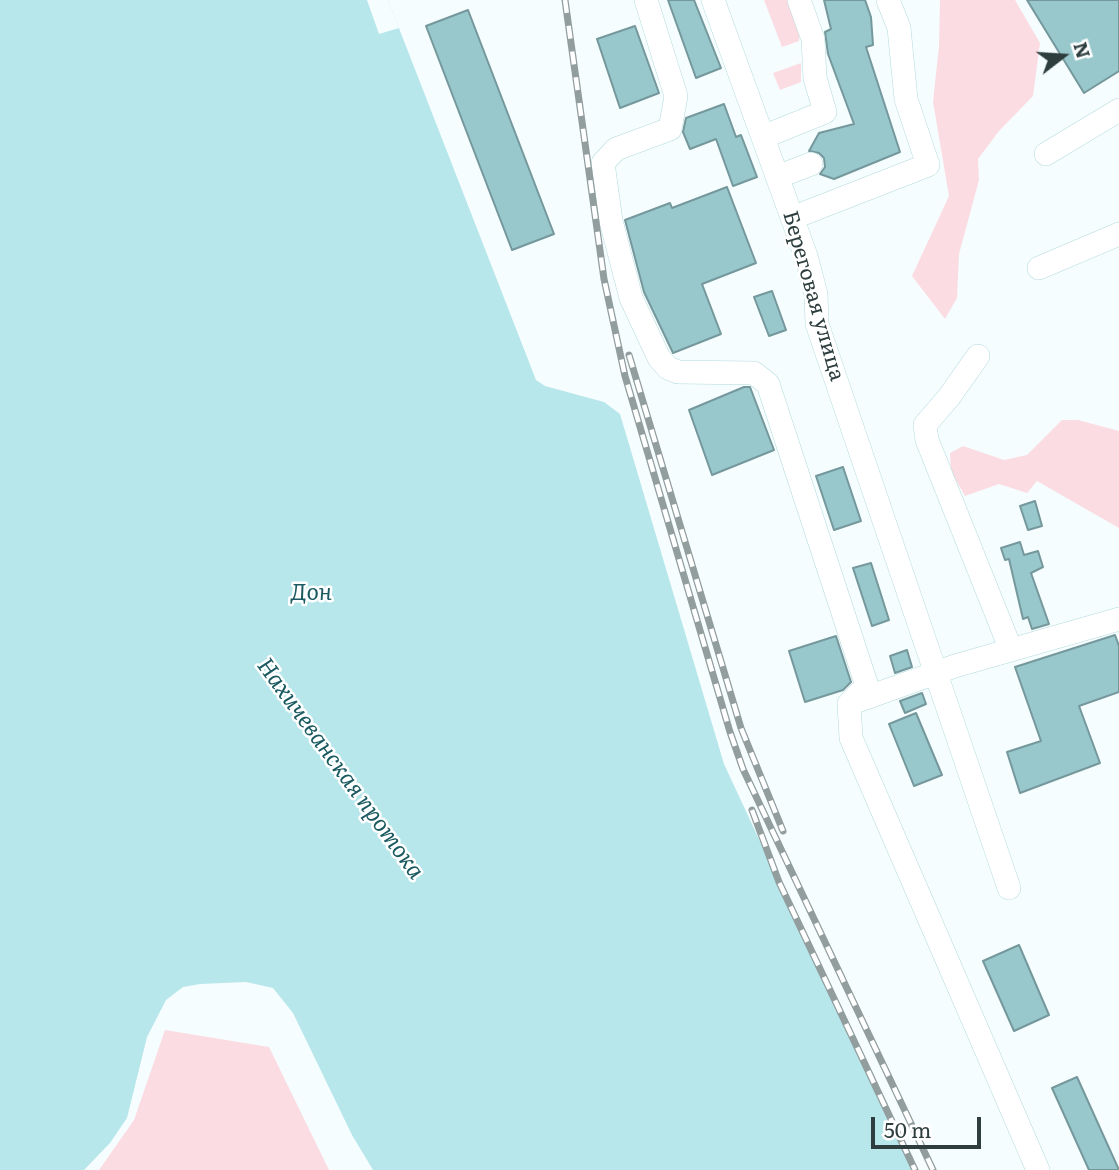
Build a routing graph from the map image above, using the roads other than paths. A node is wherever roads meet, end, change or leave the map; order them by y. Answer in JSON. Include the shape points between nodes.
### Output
{"nodes":[{"id":1,"x":646,"y":0,"type":"edge"},
{"id":2,"x":713,"y":0,"type":"edge"},
{"id":3,"x":799,"y":0,"type":"edge"},
{"id":4,"x":888,"y":0,"type":"edge"},
{"id":5,"x":1119,"y":110,"type":"edge"},
{"id":6,"x":763,"y":137,"type":"junction"},
{"id":7,"x":1046,"y":154,"type":"dead end"},
{"id":8,"x":811,"y":164,"type":"dead end"},
{"id":9,"x":777,"y":177,"type":"junction"},
{"id":10,"x":792,"y":218,"type":"junction"},
{"id":11,"x":1119,"y":234,"type":"edge"},
{"id":12,"x":1039,"y":268,"type":"dead end"},
{"id":13,"x":978,"y":356,"type":"dead end"},
{"id":14,"x":1119,"y":619,"type":"edge"},
{"id":15,"x":1011,"y":650,"type":"junction"},
{"id":16,"x":936,"y":673,"type":"junction"},
{"id":17,"x":849,"y":704,"type":"junction"},
{"id":18,"x":1009,"y":888,"type":"dead end"},
{"id":19,"x":1038,"y":1170,"type":"edge"}],
"edges":[{"from":1,"to":17,"type":"street","via":[[676,96],[670,129],[616,149],[603,163],[611,222],[631,298],[668,368],[754,373],[768,384],[867,686]]},
{"from":2,"to":6,"type":"street","name":"Береговая улица"},
{"from":3,"to":6,"type":"street","via":[[813,39],[815,78],[825,112]]},
{"from":4,"to":10,"type":"street","via":[[899,28],[906,99],[928,165]]},
{"from":5,"to":7,"type":"street"},
{"from":6,"to":9,"type":"street","name":"Береговая улица"},
{"from":8,"to":9,"type":"street"},
{"from":9,"to":10,"type":"street","name":"Береговая улица"},
{"from":10,"to":16,"type":"street","name":"Береговая улица","via":[[816,294],[817,324]]},
{"from":11,"to":12,"type":"street"},
{"from":13,"to":15,"type":"street","via":[[925,425]]},
{"from":14,"to":15,"type":"street"},
{"from":15,"to":16,"type":"street"},
{"from":16,"to":17,"type":"street"},
{"from":16,"to":18,"type":"street","name":"Береговая улица"},
{"from":17,"to":19,"type":"street","via":[[851,738]]}]}
